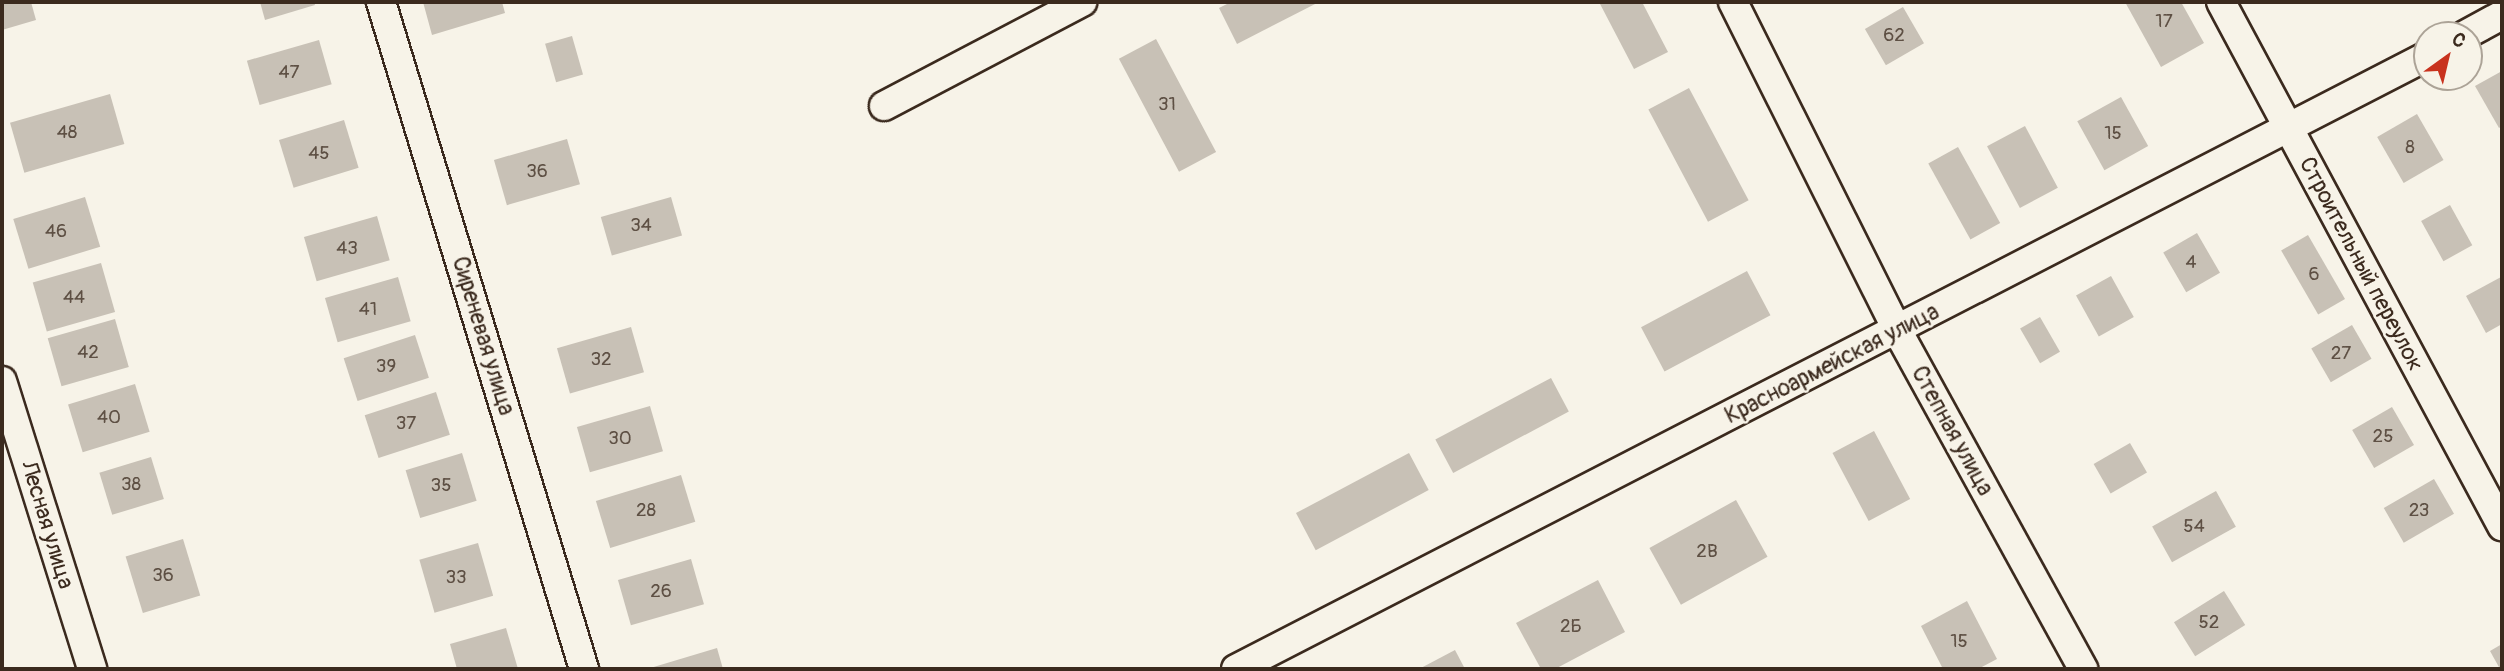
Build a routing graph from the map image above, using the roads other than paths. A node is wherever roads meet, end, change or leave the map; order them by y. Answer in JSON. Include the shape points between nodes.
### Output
{"nodes":[{"id":1,"x":382,"y":2,"type":"edge"},
{"id":2,"x":1082,"y":2,"type":"edge"},
{"id":3,"x":1733,"y":2,"type":"edge"},
{"id":4,"x":2221,"y":2,"type":"edge"},
{"id":5,"x":2502,"y":15,"type":"edge"},
{"id":6,"x":2483,"y":25,"type":"edge"},
{"id":7,"x":2413,"y":64,"type":"edge"},
{"id":8,"x":884,"y":106,"type":"dead end"},
{"id":9,"x":2289,"y":131,"type":"junction"},
{"id":10,"x":1898,"y":330,"type":"junction"},
{"id":11,"x":2,"y":381,"type":"edge"},
{"id":12,"x":2502,"y":526,"type":"edge"},
{"id":13,"x":92,"y":669,"type":"edge"},
{"id":14,"x":584,"y":669,"type":"edge"},
{"id":15,"x":1236,"y":669,"type":"edge"},
{"id":16,"x":2083,"y":669,"type":"edge"}],
"edges":[{"from":1,"to":14,"type":"street","name":"Сиреневая улица"},
{"from":2,"to":8,"type":"street"},
{"from":3,"to":10,"type":"street","name":"Степная улица"},
{"from":4,"to":9,"type":"street","name":"Строительный переулок"},
{"from":5,"to":6,"type":"street"},
{"from":7,"to":9,"type":"street","name":"Красноармейская улица"},
{"from":9,"to":10,"type":"street","name":"Красноармейская улица"},
{"from":9,"to":12,"type":"street","name":"Строительный переулок"},
{"from":10,"to":15,"type":"street","name":"Красноармейская улица"},
{"from":10,"to":16,"type":"street","name":"Степная улица"},
{"from":11,"to":13,"type":"street","name":"Лесная улица"}]}
